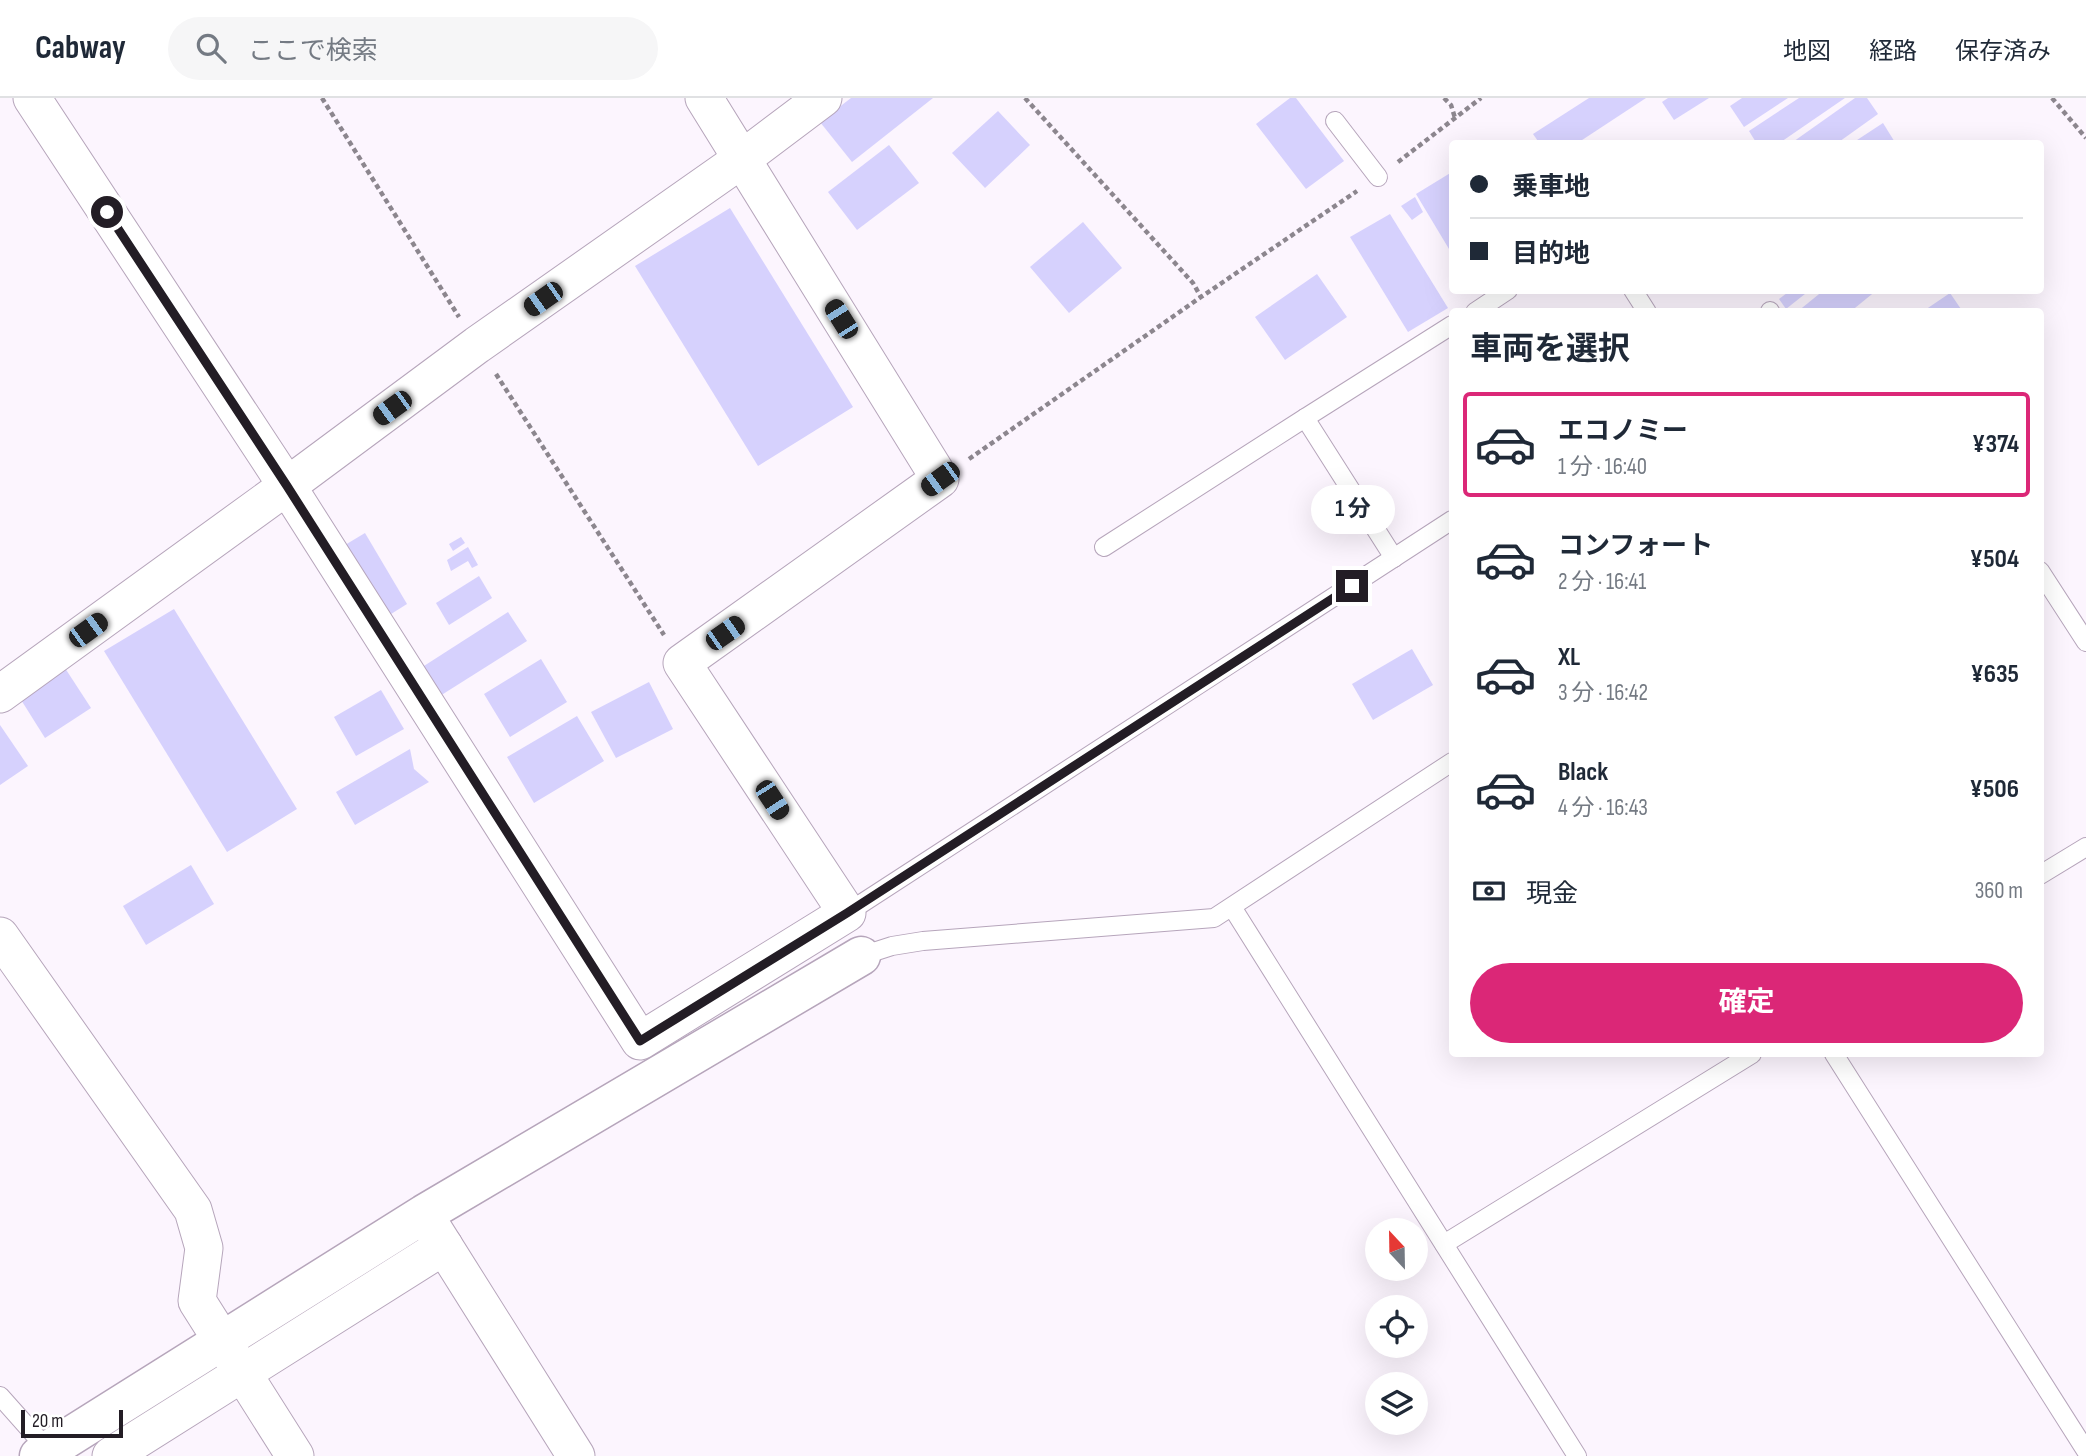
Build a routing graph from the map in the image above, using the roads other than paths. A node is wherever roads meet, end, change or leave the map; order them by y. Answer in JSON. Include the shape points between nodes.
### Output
{"nodes":[{"id":1,"x":32,"y":98,"type":"edge"},
{"id":2,"x":704,"y":98,"type":"edge"},
{"id":3,"x":823,"y":98,"type":"edge"},
{"id":4,"x":1335,"y":121,"type":"dead end"},
{"id":5,"x":742,"y":159,"type":"junction"},
{"id":6,"x":1378,"y":177,"type":"road end"},
{"id":7,"x":1502,"y":294,"type":"edge"},
{"id":8,"x":1481,"y":308,"type":"edge"},
{"id":9,"x":1449,"y":328,"type":"edge"},
{"id":10,"x":1305,"y":418,"type":"junction"},
{"id":11,"x":287,"y":486,"type":"junction"},
{"id":12,"x":1449,"y":522,"type":"edge"},
{"id":13,"x":1104,"y":547,"type":"dead end"},
{"id":14,"x":1394,"y":558,"type":"junction"},
{"id":15,"x":2044,"y":576,"type":"edge"},
{"id":16,"x":2086,"y":642,"type":"edge"},
{"id":17,"x":0,"y":694,"type":"edge"},
{"id":18,"x":1449,"y":764,"type":"edge"},
{"id":19,"x":2086,"y":847,"type":"edge"},
{"id":20,"x":2044,"y":873,"type":"edge"},
{"id":21,"x":1232,"y":907,"type":"junction"},
{"id":22,"x":847,"y":913,"type":"junction"},
{"id":23,"x":0,"y":936,"type":"edge"},
{"id":24,"x":861,"y":957,"type":"joint"},
{"id":25,"x":1747,"y":1057,"type":"edge"},
{"id":26,"x":1836,"y":1057,"type":"edge"},
{"id":27,"x":424,"y":1214,"type":"junction"},
{"id":28,"x":1444,"y":1244,"type":"junction"},
{"id":29,"x":443,"y":1246,"type":"junction"},
{"id":30,"x":221,"y":1340,"type":"junction"},
{"id":31,"x":243,"y":1374,"type":"junction"},
{"id":32,"x":0,"y":1396,"type":"edge"},
{"id":33,"x":2086,"y":1451,"type":"edge"},
{"id":34,"x":43,"y":1453,"type":"edge"},
{"id":35,"x":111,"y":1456,"type":"edge"},
{"id":36,"x":295,"y":1456,"type":"edge"},
{"id":37,"x":576,"y":1456,"type":"edge"},
{"id":38,"x":1577,"y":1456,"type":"edge"}],
"edges":[{"from":1,"to":11,"type":"street"},
{"from":2,"to":5,"type":"street"},
{"from":3,"to":5,"type":"street"},
{"from":4,"to":6,"type":"lane"},
{"from":5,"to":11,"type":"street","via":[[477,345]]},
{"from":5,"to":22,"type":"street","via":[[940,479],[682,663]]},
{"from":7,"to":8,"type":"lane"},
{"from":9,"to":10,"type":"lane"},
{"from":10,"to":13,"type":"lane"},
{"from":10,"to":14,"type":"lane"},
{"from":11,"to":17,"type":"street"},
{"from":11,"to":22,"type":"street","via":[[640,1041]]},
{"from":12,"to":14,"type":"lane"},
{"from":14,"to":22,"type":"lane"},
{"from":15,"to":16,"type":"lane"},
{"from":18,"to":21,"type":"lane"},
{"from":19,"to":20,"type":"lane"},
{"from":21,"to":24,"type":"lane","via":[[1214,918],[923,941]]},
{"from":21,"to":28,"type":"lane"},
{"from":23,"to":30,"type":"street","via":[[193,1210],[204,1248],[197,1301]]},
{"from":24,"to":27,"type":"street"},
{"from":25,"to":28,"type":"lane"},
{"from":26,"to":33,"type":"lane"},
{"from":27,"to":29,"type":"street"},
{"from":27,"to":30,"type":"street"},
{"from":28,"to":38,"type":"lane"},
{"from":29,"to":31,"type":"street"},
{"from":29,"to":37,"type":"street"},
{"from":30,"to":31,"type":"street"},
{"from":30,"to":34,"type":"street"},
{"from":31,"to":35,"type":"street"},
{"from":31,"to":36,"type":"street"},
{"from":32,"to":34,"type":"lane"}]}
